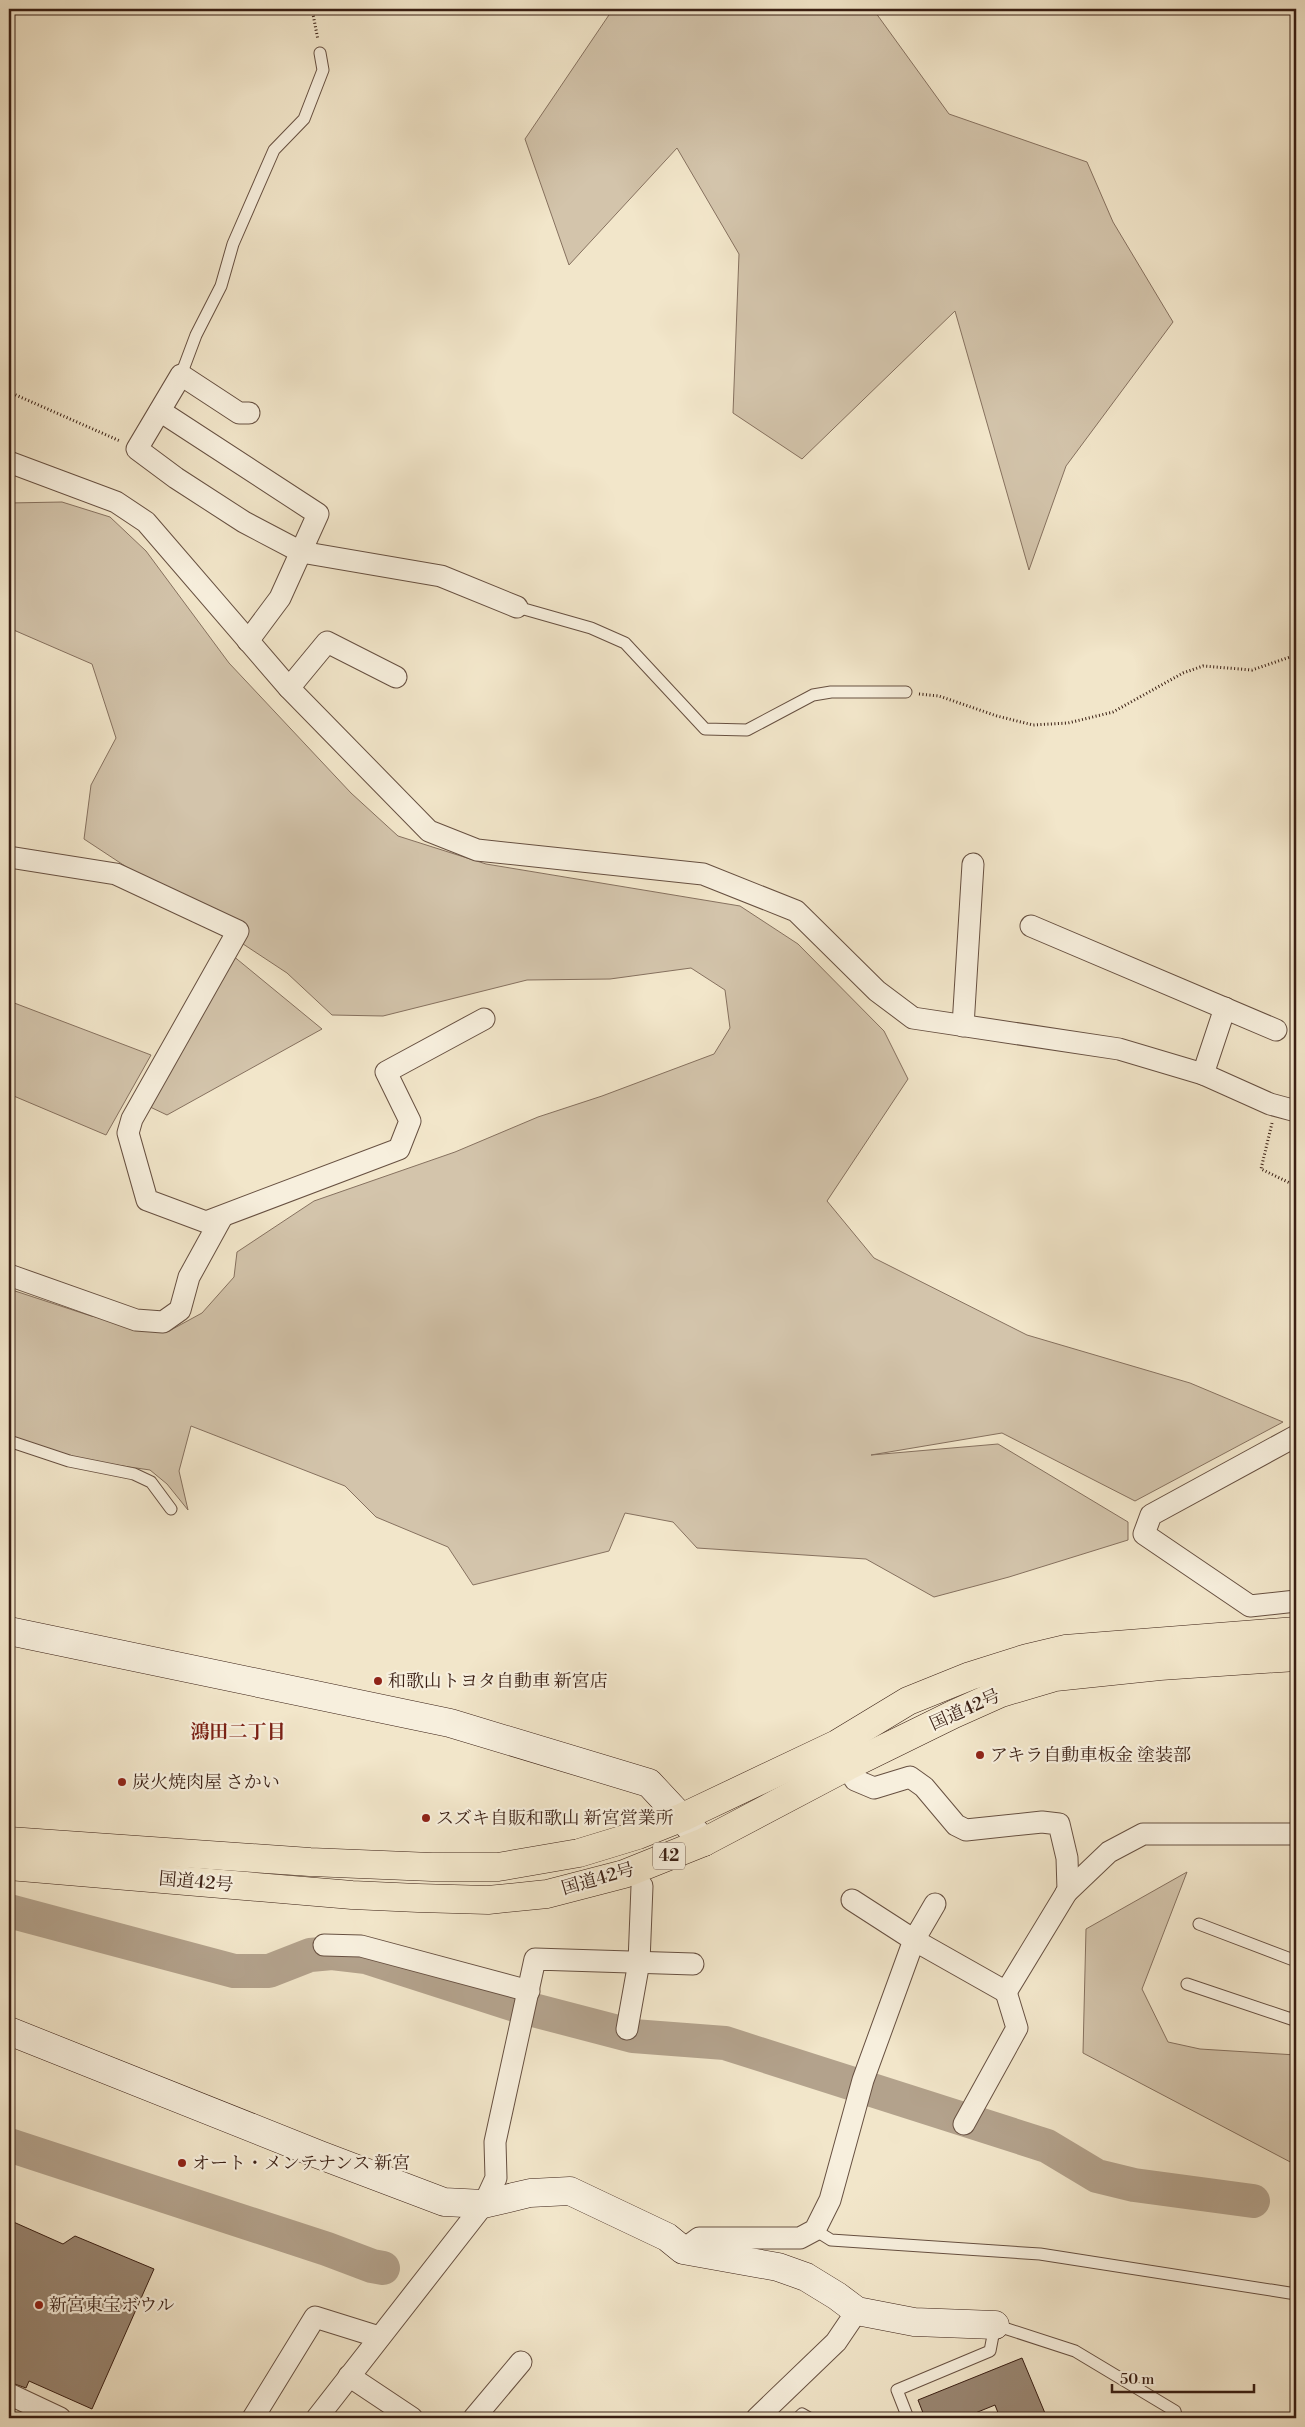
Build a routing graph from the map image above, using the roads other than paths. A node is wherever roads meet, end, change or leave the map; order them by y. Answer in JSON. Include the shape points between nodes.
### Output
{"nodes":[{"id":1,"x":320,"y":53,"type":"road end"},
{"id":2,"x":182,"y":375,"type":"junction"},
{"id":3,"x":160,"y":411,"type":"junction"},
{"id":4,"x":249,"y":413,"type":"dead end"},
{"id":5,"x":9,"y":462,"type":"edge"},
{"id":6,"x":301,"y":552,"type":"junction"},
{"id":7,"x":517,"y":607,"type":"joint"},
{"id":8,"x":248,"y":641,"type":"junction"},
{"id":9,"x":396,"y":677,"type":"dead end"},
{"id":10,"x":289,"y":688,"type":"junction"},
{"id":11,"x":906,"y":692,"type":"road end"},
{"id":12,"x":9,"y":857,"type":"edge"},
{"id":13,"x":973,"y":864,"type":"dead end"},
{"id":14,"x":1031,"y":926,"type":"dead end"},
{"id":15,"x":1225,"y":1008,"type":"junction"},
{"id":16,"x":484,"y":1020,"type":"dead end"},
{"id":17,"x":963,"y":1026,"type":"junction"},
{"id":18,"x":1276,"y":1030,"type":"dead end"},
{"id":19,"x":1203,"y":1074,"type":"junction"},
{"id":20,"x":1296,"y":1111,"type":"edge"},
{"id":21,"x":222,"y":1217,"type":"junction"},
{"id":22,"x":9,"y":1276,"type":"edge"},
{"id":23,"x":1296,"y":1436,"type":"edge"},
{"id":24,"x":9,"y":1441,"type":"edge"},
{"id":25,"x":171,"y":1509,"type":"dead end"},
{"id":26,"x":1296,"y":1601,"type":"edge"},
{"id":27,"x":9,"y":1631,"type":"edge"},
{"id":28,"x":1296,"y":1631,"type":"edge"},
{"id":29,"x":1296,"y":1657,"type":"edge"},
{"id":30,"x":843,"y":1755,"type":"junction"},
{"id":31,"x":683,"y":1817,"type":"junction"},
{"id":32,"x":1296,"y":1834,"type":"edge"},
{"id":33,"x":9,"y":1841,"type":"edge"},
{"id":34,"x":704,"y":1842,"type":"junction"},
{"id":35,"x":9,"y":1866,"type":"edge"},
{"id":36,"x":642,"y":1886,"type":"dead end"},
{"id":37,"x":1066,"y":1893,"type":"junction"},
{"id":38,"x":852,"y":1900,"type":"dead end"},
{"id":39,"x":935,"y":1904,"type":"dead end"},
{"id":40,"x":1199,"y":1924,"type":"dead end"},
{"id":41,"x":914,"y":1940,"type":"junction"},
{"id":42,"x":324,"y":1945,"type":"dead end"},
{"id":43,"x":1296,"y":1961,"type":"edge"},
{"id":44,"x":639,"y":1962,"type":"junction"},
{"id":45,"x":692,"y":1964,"type":"dead end"},
{"id":46,"x":1187,"y":1984,"type":"dead end"},
{"id":47,"x":529,"y":1992,"type":"junction"},
{"id":48,"x":1006,"y":1992,"type":"junction"},
{"id":49,"x":1296,"y":2013,"type":"edge"},
{"id":50,"x":627,"y":2029,"type":"dead end"},
{"id":51,"x":9,"y":2031,"type":"edge"},
{"id":52,"x":964,"y":2124,"type":"dead end"},
{"id":53,"x":484,"y":2204,"type":"junction"},
{"id":54,"x":815,"y":2230,"type":"junction"},
{"id":55,"x":683,"y":2250,"type":"junction"},
{"id":56,"x":1296,"y":2294,"type":"edge"},
{"id":57,"x":857,"y":2312,"type":"junction"},
{"id":58,"x":995,"y":2325,"type":"junction"},
{"id":59,"x":380,"y":2337,"type":"junction"},
{"id":60,"x":521,"y":2362,"type":"dead end"},
{"id":61,"x":349,"y":2376,"type":"junction"},
{"id":62,"x":9,"y":2394,"type":"edge"},
{"id":63,"x":60,"y":2418,"type":"edge"},
{"id":64,"x":253,"y":2418,"type":"edge"},
{"id":65,"x":317,"y":2418,"type":"edge"},
{"id":66,"x":412,"y":2418,"type":"edge"},
{"id":67,"x":474,"y":2418,"type":"edge"},
{"id":68,"x":757,"y":2418,"type":"edge"},
{"id":69,"x":798,"y":2418,"type":"edge"},
{"id":70,"x":809,"y":2418,"type":"edge"},
{"id":71,"x":908,"y":2418,"type":"edge"},
{"id":72,"x":1177,"y":2418,"type":"edge"}],
"edges":[{"from":1,"to":2,"type":"lane","via":[[323,70],[304,119],[274,150]]},
{"from":2,"to":3,"type":"street"},
{"from":2,"to":4,"type":"street","via":[[239,413]]},
{"from":3,"to":6,"type":"street","via":[[318,514]]},
{"from":3,"to":6,"type":"street","via":[[137,449],[244,522]]},
{"from":5,"to":8,"type":"street","via":[[116,502],[146,522]]},
{"from":6,"to":7,"type":"street","via":[[441,576]]},
{"from":6,"to":8,"type":"street","via":[[280,598]]},
{"from":7,"to":11,"type":"lane","via":[[592,628],[625,643],[705,729],[747,730],[813,695]]},
{"from":8,"to":10,"type":"street"},
{"from":9,"to":10,"type":"street","via":[[327,642]]},
{"from":10,"to":17,"type":"street","via":[[429,831],[477,850],[703,874],[796,911],[877,991],[913,1018]]},
{"from":12,"to":21,"type":"street","via":[[116,874],[238,931],[132,1119],[128,1133],[147,1200],[206,1222]]},
{"from":13,"to":17,"type":"street"},
{"from":14,"to":15,"type":"street"},
{"from":15,"to":18,"type":"street"},
{"from":15,"to":19,"type":"street"},
{"from":16,"to":21,"type":"street","via":[[386,1072],[410,1121],[399,1149]]},
{"from":17,"to":19,"type":"street","via":[[1118,1049]]},
{"from":19,"to":20,"type":"street"},
{"from":21,"to":22,"type":"street","via":[[189,1277],[180,1310],[163,1322],[136,1320]]},
{"from":23,"to":26,"type":"street","via":[[1151,1515],[1144,1534],[1250,1606]]},
{"from":24,"to":25,"type":"lane","via":[[69,1462],[134,1474],[151,1482]]},
{"from":27,"to":31,"type":"street","via":[[450,1723],[649,1784]]},
{"from":28,"to":30,"type":"highway","name":"国道42号","number":"42","via":[[1065,1649],[1027,1658],[970,1676],[908,1702]]},
{"from":29,"to":30,"type":"highway","name":"国道42号","number":"42","via":[[1055,1677],[1001,1693]]},
{"from":30,"to":31,"type":"highway","name":"国道42号","number":"42"},
{"from":30,"to":34,"type":"highway","name":"国道42号","number":"42"},
{"from":30,"to":37,"type":"street","via":[[855,1780],[874,1788],[910,1777],[924,1787],[956,1825],[966,1830],[1042,1822],[1059,1824],[1067,1858]]},
{"from":31,"to":33,"type":"highway","name":"国道42号","number":"42","via":[[579,1853],[498,1867],[310,1862]]},
{"from":31,"to":34,"type":"street"},
{"from":32,"to":37,"type":"street","via":[[1143,1834],[1109,1852]]},
{"from":34,"to":35,"type":"highway","name":"国道42号","number":"42","via":[[624,1874],[547,1894],[488,1900],[352,1895]]},
{"from":36,"to":44,"type":"street"},
{"from":37,"to":48,"type":"street"},
{"from":38,"to":41,"type":"street"},
{"from":39,"to":41,"type":"street"},
{"from":40,"to":43,"type":"lane"},
{"from":41,"to":48,"type":"street"},
{"from":41,"to":54,"type":"street","via":[[861,2087],[830,2200]]},
{"from":42,"to":47,"type":"street","via":[[361,1946]]},
{"from":44,"to":45,"type":"street"},
{"from":44,"to":47,"type":"street","via":[[535,1959]]},
{"from":44,"to":50,"type":"street"},
{"from":46,"to":49,"type":"lane","via":[[1294,2020]]},
{"from":47,"to":53,"type":"street","via":[[495,2142],[496,2178]]},
{"from":48,"to":52,"type":"street","via":[[1017,2028]]},
{"from":51,"to":53,"type":"street","via":[[444,2202]]},
{"from":53,"to":55,"type":"street","via":[[530,2193],[570,2191],[667,2237]]},
{"from":53,"to":59,"type":"street"},
{"from":54,"to":55,"type":"street","via":[[800,2238],[699,2238]]},
{"from":54,"to":56,"type":"lane","via":[[831,2240],[1040,2254]]},
{"from":55,"to":57,"type":"street","via":[[778,2267],[806,2277]]},
{"from":57,"to":58,"type":"street","via":[[914,2322]]},
{"from":57,"to":68,"type":"street","via":[[836,2342]]},
{"from":58,"to":71,"type":"lane","via":[[990,2351],[897,2390]]},
{"from":58,"to":72,"type":"lane","via":[[1075,2351],[1175,2411]]},
{"from":59,"to":61,"type":"street"},
{"from":59,"to":64,"type":"street","via":[[315,2317]]},
{"from":60,"to":67,"type":"street"},
{"from":61,"to":65,"type":"street"},
{"from":61,"to":66,"type":"street"},
{"from":62,"to":63,"type":"street"},
{"from":69,"to":70,"type":"lane","via":[[802,2414]]}]}
